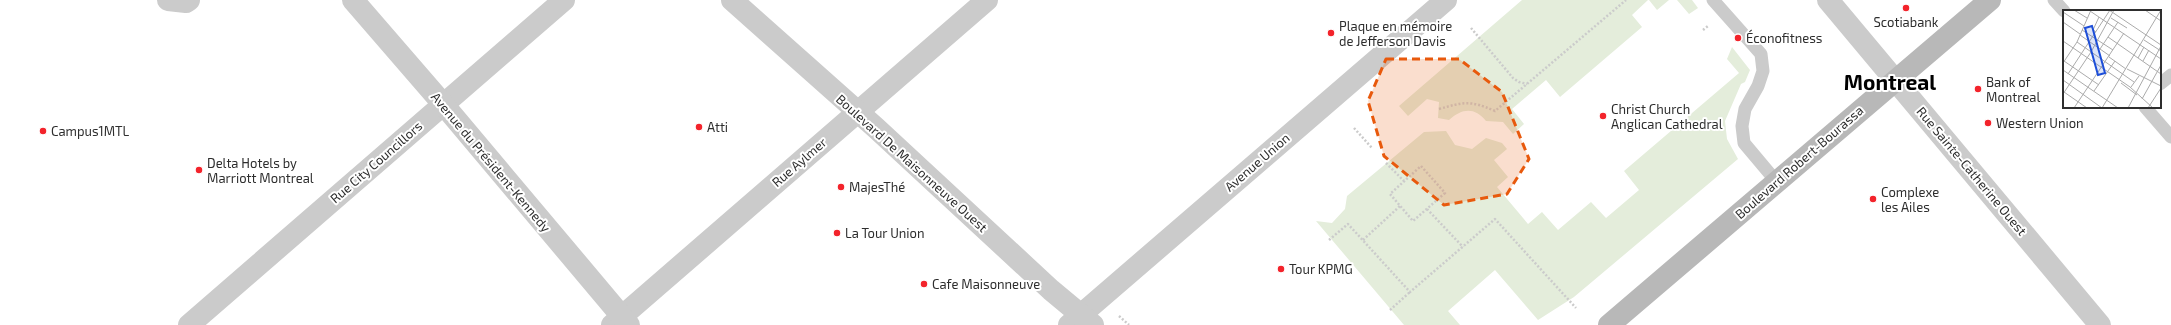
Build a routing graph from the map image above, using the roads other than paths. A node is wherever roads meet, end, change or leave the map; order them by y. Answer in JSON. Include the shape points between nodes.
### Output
{"nodes":[{"id":1,"x":168,"y":0,"type":"edge"},
{"id":2,"x":189,"y":0,"type":"edge"},
{"id":3,"x":353,"y":0,"type":"edge"},
{"id":4,"x":564,"y":0,"type":"edge"},
{"id":5,"x":732,"y":0,"type":"edge"},
{"id":6,"x":987,"y":0,"type":"edge"},
{"id":7,"x":1446,"y":0,"type":"edge"},
{"id":8,"x":1713,"y":0,"type":"edge"},
{"id":9,"x":1828,"y":0,"type":"edge"},
{"id":10,"x":1990,"y":0,"type":"edge"},
{"id":11,"x":2054,"y":0,"type":"edge"},
{"id":12,"x":2063,"y":10,"type":"edge"},
{"id":13,"x":2171,"y":75,"type":"edge"},
{"id":14,"x":1896,"y":80,"type":"junction"},
{"id":15,"x":2161,"y":83,"type":"edge"},
{"id":16,"x":443,"y":104,"type":"junction"},
{"id":17,"x":2146,"y":108,"type":"edge"},
{"id":18,"x":857,"y":111,"type":"junction"},
{"id":19,"x":2171,"y":137,"type":"edge"},
{"id":20,"x":1776,"y":181,"type":"junction"},
{"id":21,"x":1081,"y":321,"type":"edge"},
{"id":22,"x":621,"y":322,"type":"edge"},
{"id":23,"x":189,"y":325,"type":"edge"},
{"id":24,"x":1610,"y":325,"type":"edge"},
{"id":25,"x":2100,"y":325,"type":"edge"}],
"edges":[{"from":1,"to":2,"type":"street"},
{"from":3,"to":16,"type":"street","name":"Avenue du Président-Kennedy"},
{"from":4,"to":16,"type":"street","name":"Rue City Councillors"},
{"from":5,"to":18,"type":"street","name":"Boulevard De Maisonneuve Ouest"},
{"from":6,"to":18,"type":"street","name":"Rue Aylmer"},
{"from":7,"to":21,"type":"street","name":"Avenue Union"},
{"from":8,"to":20,"type":"lane","via":[[1761,54],[1763,70],[1758,86],[1745,109],[1742,126],[1744,143]]},
{"from":9,"to":14,"type":"street","name":"Rue Sainte-Catherine Ouest"},
{"from":10,"to":14,"type":"main road","name":"Boulevard Robert-Bourassa"},
{"from":11,"to":12,"type":"lane"},
{"from":13,"to":15,"type":"lane"},
{"from":14,"to":20,"type":"main road","name":"Boulevard Robert-Bourassa"},
{"from":14,"to":25,"type":"street","name":"Rue Sainte-Catherine Ouest"},
{"from":16,"to":22,"type":"street","name":"Avenue du Président-Kennedy"},
{"from":16,"to":23,"type":"street","name":"Rue City Councillors"},
{"from":17,"to":19,"type":"lane"},
{"from":18,"to":21,"type":"street","name":"Boulevard De Maisonneuve Ouest","via":[[1051,290]]},
{"from":18,"to":22,"type":"street","name":"Rue Aylmer"},
{"from":20,"to":24,"type":"main road","name":"Boulevard Robert-Bourassa"}]}
